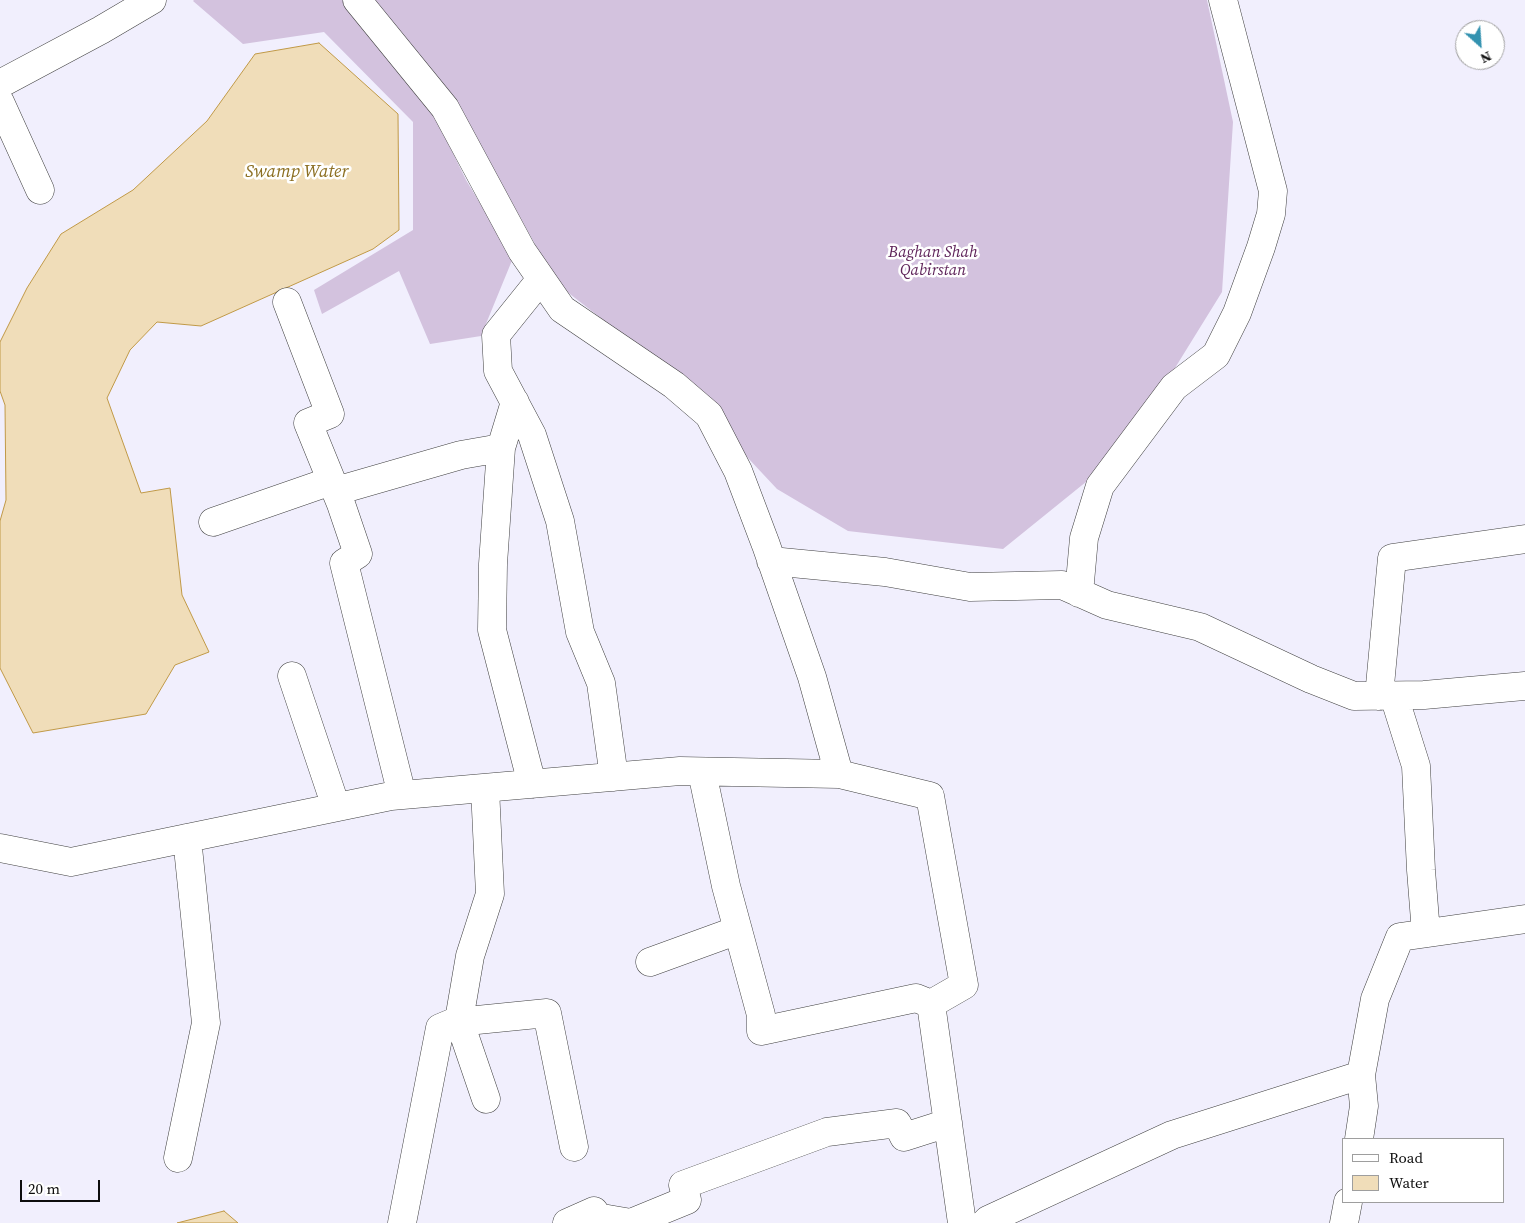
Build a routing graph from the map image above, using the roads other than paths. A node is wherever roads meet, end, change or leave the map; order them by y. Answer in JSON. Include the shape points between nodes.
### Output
{"nodes":[{"id":1,"x":152,"y":0,"type":"edge"},
{"id":2,"x":357,"y":0,"type":"edge"},
{"id":3,"x":1223,"y":0,"type":"edge"},
{"id":4,"x":0,"y":84,"type":"edge"},
{"id":5,"x":0,"y":102,"type":"edge"},
{"id":6,"x":40,"y":190,"type":"dead end"},
{"id":7,"x":541,"y":279,"type":"junction"},
{"id":8,"x":287,"y":302,"type":"dead end"},
{"id":9,"x":515,"y":402,"type":"junction"},
{"id":10,"x":501,"y":448,"type":"junction"},
{"id":11,"x":333,"y":486,"type":"junction"},
{"id":12,"x":213,"y":522,"type":"dead end"},
{"id":13,"x":1525,"y":539,"type":"edge"},
{"id":14,"x":771,"y":561,"type":"junction"},
{"id":15,"x":1079,"y":593,"type":"junction"},
{"id":16,"x":292,"y":676,"type":"dead end"},
{"id":17,"x":1525,"y":686,"type":"edge"},
{"id":18,"x":1387,"y":696,"type":"junction"},
{"id":19,"x":702,"y":772,"type":"junction"},
{"id":20,"x":839,"y":774,"type":"junction"},
{"id":21,"x":614,"y":776,"type":"junction"},
{"id":22,"x":532,"y":784,"type":"junction"},
{"id":23,"x":485,"y":788,"type":"junction"},
{"id":24,"x":402,"y":795,"type":"junction"},
{"id":25,"x":336,"y":808,"type":"junction"},
{"id":26,"x":187,"y":838,"type":"junction"},
{"id":27,"x":0,"y":848,"type":"edge"},
{"id":28,"x":1525,"y":920,"type":"edge"},
{"id":29,"x":738,"y":930,"type":"junction"},
{"id":30,"x":1426,"y":933,"type":"junction"},
{"id":31,"x":650,"y":962,"type":"dead end"},
{"id":32,"x":931,"y":1004,"type":"junction"},
{"id":33,"x":459,"y":1020,"type":"junction"},
{"id":34,"x":1361,"y":1074,"type":"junction"},
{"id":35,"x":486,"y":1099,"type":"dead end"},
{"id":36,"x":948,"y":1123,"type":"junction"},
{"id":37,"x":1359,"y":1138,"type":"edge"},
{"id":38,"x":574,"y":1147,"type":"dead end"},
{"id":39,"x":178,"y":1158,"type":"dead end"},
{"id":40,"x":1348,"y":1203,"type":"edge"},
{"id":41,"x":402,"y":1223,"type":"edge"},
{"id":42,"x":567,"y":1223,"type":"edge"},
{"id":43,"x":631,"y":1223,"type":"edge"},
{"id":44,"x":962,"y":1223,"type":"edge"},
{"id":45,"x":985,"y":1223,"type":"edge"},
{"id":46,"x":1344,"y":1223,"type":"edge"}],
"edges":[{"from":1,"to":4,"type":"street"},
{"from":2,"to":7,"type":"street","via":[[445,108],[522,251]]},
{"from":3,"to":15,"type":"street","via":[[1273,191],[1271,214],[1237,313],[1216,355],[1174,387],[1100,486],[1084,538]]},
{"from":5,"to":6,"type":"street"},
{"from":7,"to":9,"type":"street","via":[[496,335],[498,371]]},
{"from":7,"to":14,"type":"street","via":[[562,309],[674,385],[709,415],[738,471]]},
{"from":8,"to":11,"type":"street","via":[[330,414],[308,423]]},
{"from":9,"to":10,"type":"street"},
{"from":9,"to":21,"type":"street","via":[[532,434],[560,521],[580,632],[602,683]]},
{"from":10,"to":11,"type":"street"},
{"from":10,"to":22,"type":"street","via":[[492,630]]},
{"from":11,"to":12,"type":"street"},
{"from":11,"to":24,"type":"street","via":[[358,554],[344,564]]},
{"from":13,"to":18,"type":"street","via":[[1392,558]]},
{"from":14,"to":15,"type":"street","via":[[886,572],[970,587],[1062,585]]},
{"from":14,"to":20,"type":"street","via":[[812,677]]},
{"from":15,"to":18,"type":"street","via":[[1107,605],[1200,627],[1354,696]]},
{"from":16,"to":25,"type":"street"},
{"from":17,"to":18,"type":"street"},
{"from":18,"to":30,"type":"street","via":[[1416,766]]},
{"from":19,"to":20,"type":"street"},
{"from":19,"to":21,"type":"street"},
{"from":19,"to":29,"type":"street"},
{"from":20,"to":32,"type":"street","via":[[930,796],[964,985]]},
{"from":21,"to":22,"type":"street"},
{"from":22,"to":23,"type":"street"},
{"from":23,"to":24,"type":"street"},
{"from":23,"to":33,"type":"street","via":[[490,894],[470,956]]},
{"from":24,"to":25,"type":"street"},
{"from":25,"to":26,"type":"street"},
{"from":26,"to":27,"type":"street","via":[[71,862]]},
{"from":26,"to":39,"type":"street","via":[[206,1023]]},
{"from":28,"to":30,"type":"street"},
{"from":29,"to":31,"type":"street"},
{"from":29,"to":32,"type":"street","via":[[761,1015],[761,1031],[916,998]]},
{"from":30,"to":34,"type":"street","via":[[1400,937],[1375,1000]]},
{"from":32,"to":36,"type":"street"},
{"from":33,"to":35,"type":"street"},
{"from":33,"to":38,"type":"street","via":[[547,1013]]},
{"from":33,"to":41,"type":"street","via":[[440,1028]]},
{"from":34,"to":37,"type":"street","via":[[1364,1106]]},
{"from":34,"to":45,"type":"street","via":[[1172,1135]]},
{"from":36,"to":43,"type":"street","via":[[904,1137],[897,1123],[828,1132],[683,1185],[687,1200]]},
{"from":36,"to":44,"type":"street"},
{"from":40,"to":46,"type":"street"},
{"from":42,"to":43,"type":"street","via":[[594,1211],[596,1217]]}]}
